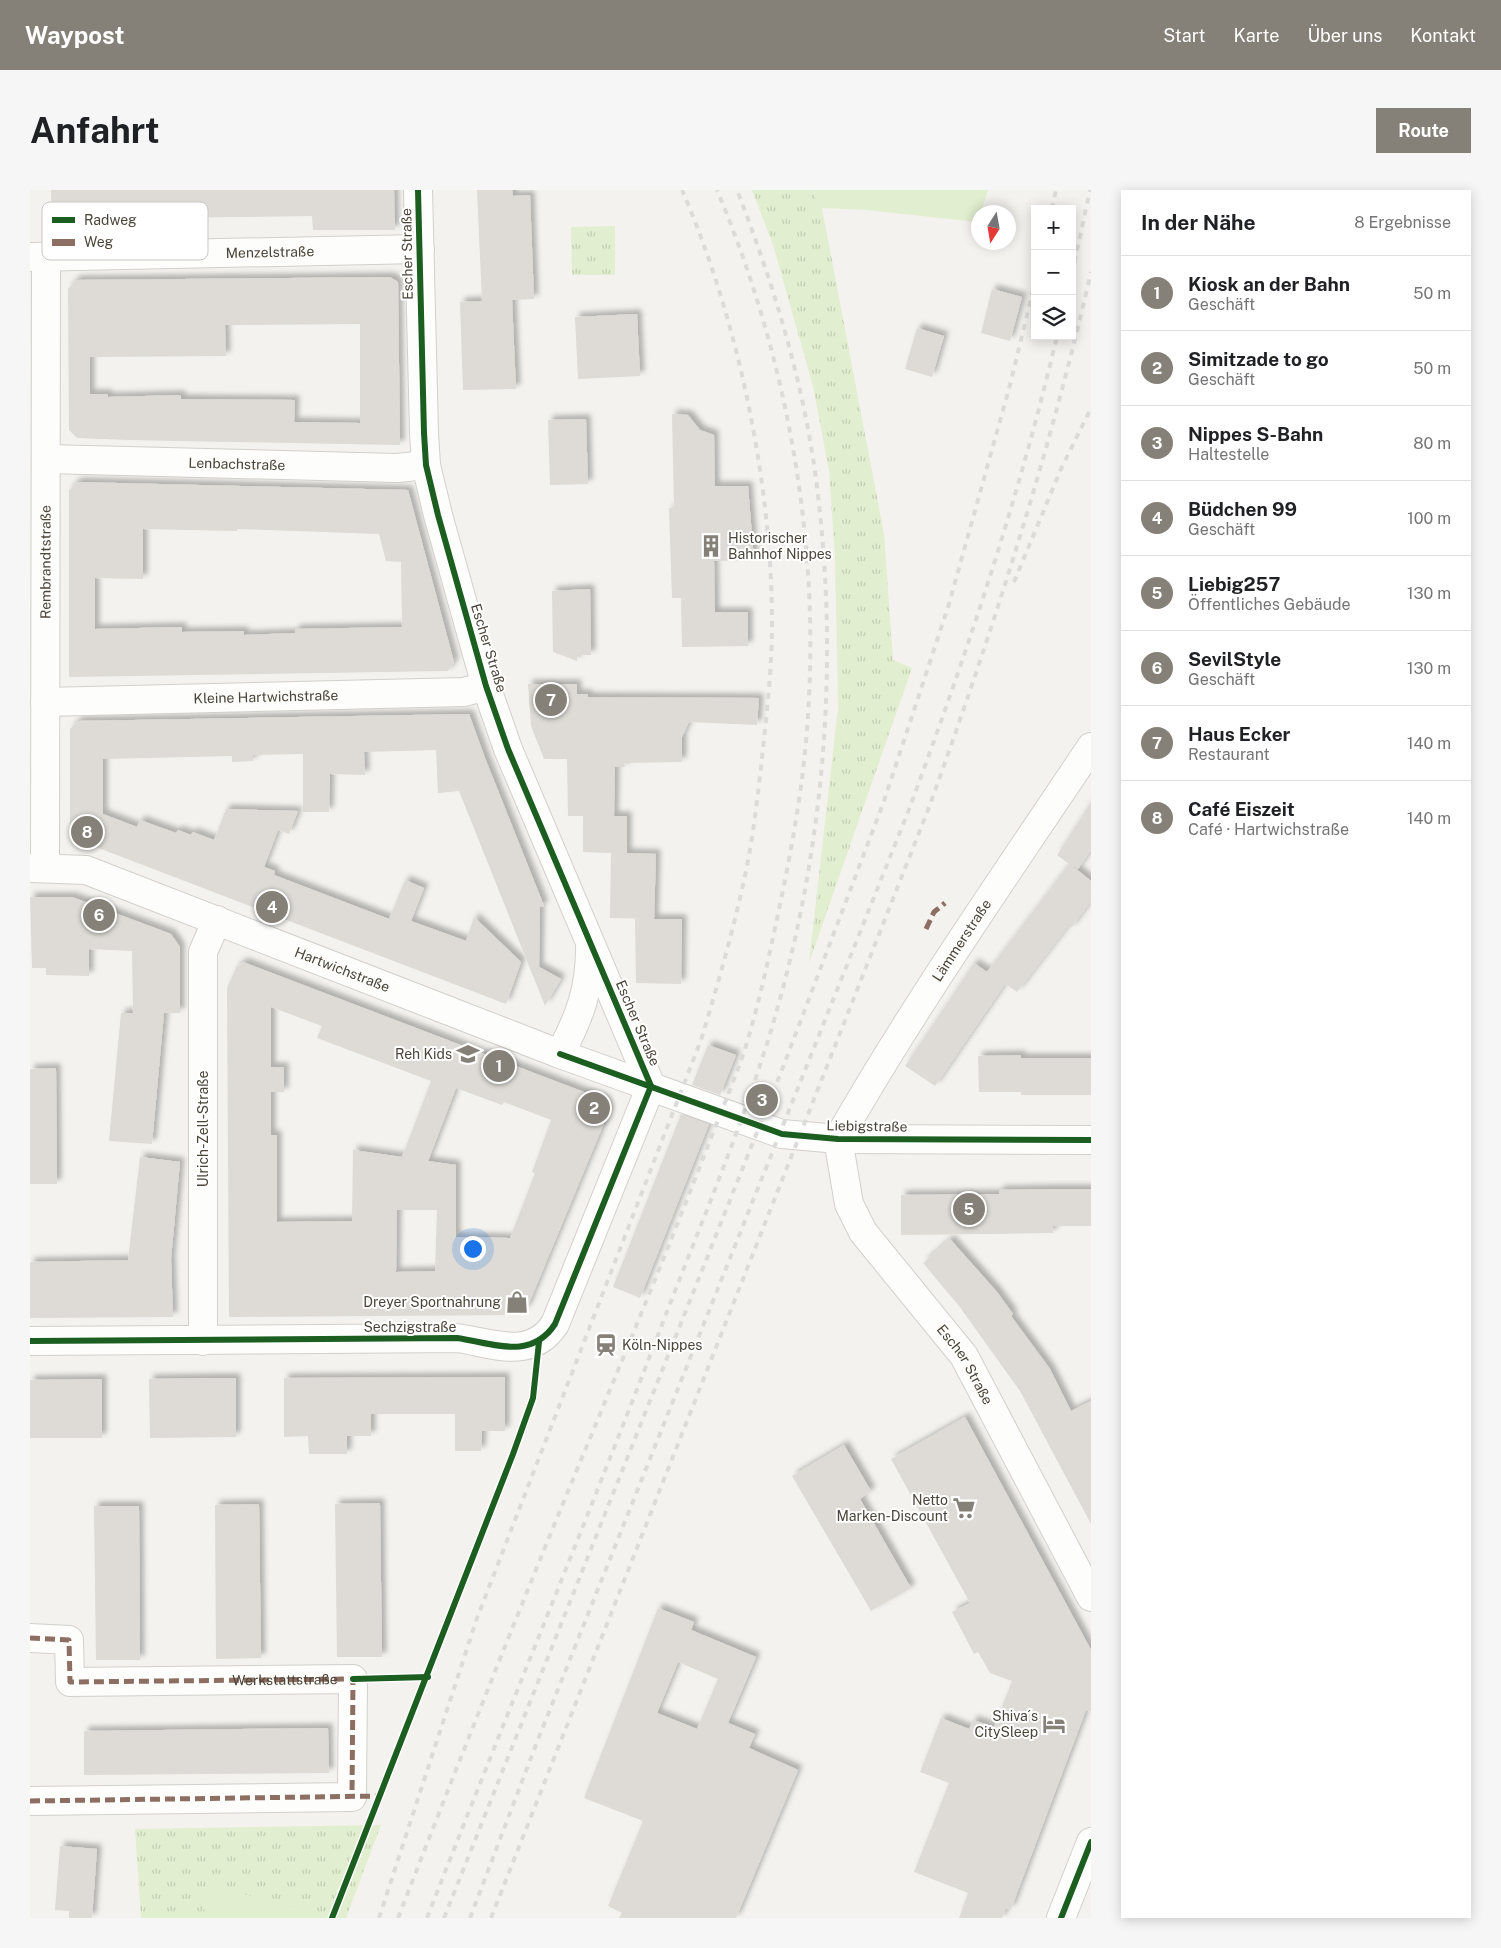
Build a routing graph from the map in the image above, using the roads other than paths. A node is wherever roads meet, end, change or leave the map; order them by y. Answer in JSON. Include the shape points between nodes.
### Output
{"nodes":[{"id":1,"x":418,"y":190,"type":"edge"},
{"id":2,"x":420,"y":249,"type":"junction"},
{"id":3,"x":208,"y":253,"type":"edge"},
{"id":4,"x":38,"y":257,"type":"edge"},
{"id":5,"x":47,"y":459,"type":"junction"},
{"id":6,"x":426,"y":465,"type":"junction"},
{"id":7,"x":37,"y":576,"type":"edge"},
{"id":8,"x":486,"y":686,"type":"junction"},
{"id":9,"x":44,"y":702,"type":"junction"},
{"id":10,"x":1091,"y":747,"type":"edge"},
{"id":11,"x":37,"y":868,"type":"edge"},
{"id":12,"x":217,"y":920,"type":"junction"},
{"id":13,"x":589,"y":941,"type":"junction"},
{"id":14,"x":560,"y":1054,"type":"junction"},
{"id":15,"x":651,"y":1086,"type":"junction"},
{"id":16,"x":838,"y":1139,"type":"junction"},
{"id":17,"x":1091,"y":1140,"type":"edge"},
{"id":18,"x":203,"y":1341,"type":"junction"},
{"id":19,"x":30,"y":1342,"type":"edge"},
{"id":20,"x":1091,"y":1597,"type":"edge"},
{"id":21,"x":30,"y":1638,"type":"edge"},
{"id":22,"x":30,"y":1801,"type":"edge"},
{"id":23,"x":1091,"y":1842,"type":"edge"},
{"id":24,"x":1061,"y":1918,"type":"edge"}],
"edges":[{"from":1,"to":2,"type":"street","name":"Escher Straße"},
{"from":2,"to":3,"type":"street","name":"Menzelstraße"},
{"from":2,"to":6,"type":"street","name":"Escher Straße"},
{"from":4,"to":5,"type":"street","name":"Rembrandtstraße"},
{"from":5,"to":6,"type":"street","name":"Lenbachstraße","via":[[397,468]]},
{"from":5,"to":7,"type":"street","name":"Rembrandtstraße"},
{"from":6,"to":8,"type":"street","name":"Escher Straße"},
{"from":7,"to":9,"type":"street","name":"Rembrandtstraße"},
{"from":8,"to":9,"type":"street","name":"Kleine Hartwichstraße","via":[[464,692]]},
{"from":8,"to":13,"type":"street","name":"Escher Straße","via":[[508,749]]},
{"from":9,"to":11,"type":"street","name":"Rembrandtstraße"},
{"from":10,"to":16,"type":"street","name":"Lämmerstraße","via":[[964,937]]},
{"from":11,"to":12,"type":"street","name":"Hartwichstraße","via":[[86,870]]},
{"from":12,"to":14,"type":"street","name":"Hartwichstraße"},
{"from":12,"to":18,"type":"street","name":"Ulrich-Zell-Straße","via":[[203,952]]},
{"from":13,"to":14,"type":"street","via":[[590,976],[584,999]]},
{"from":13,"to":15,"type":"street","name":"Escher Straße"},
{"from":14,"to":15,"type":"street","name":"Hartwichstraße"},
{"from":15,"to":16,"type":"street","name":"Liebigstraße","via":[[782,1134]]},
{"from":15,"to":18,"type":"street","name":"Sechzigstraße","via":[[558,1317],[539,1342],[521,1347],[457,1338]]},
{"from":16,"to":17,"type":"street","name":"Liebigstraße"},
{"from":16,"to":20,"type":"street","name":"Escher Straße","via":[[849,1204],[863,1232],[964,1356]]},
{"from":18,"to":19,"type":"street","name":"Sechzigstraße"},
{"from":21,"to":22,"type":"street","name":"Werkstattstraße","via":[[69,1640],[70,1682],[352,1679],[352,1797]]},
{"from":23,"to":24,"type":"street"}]}
